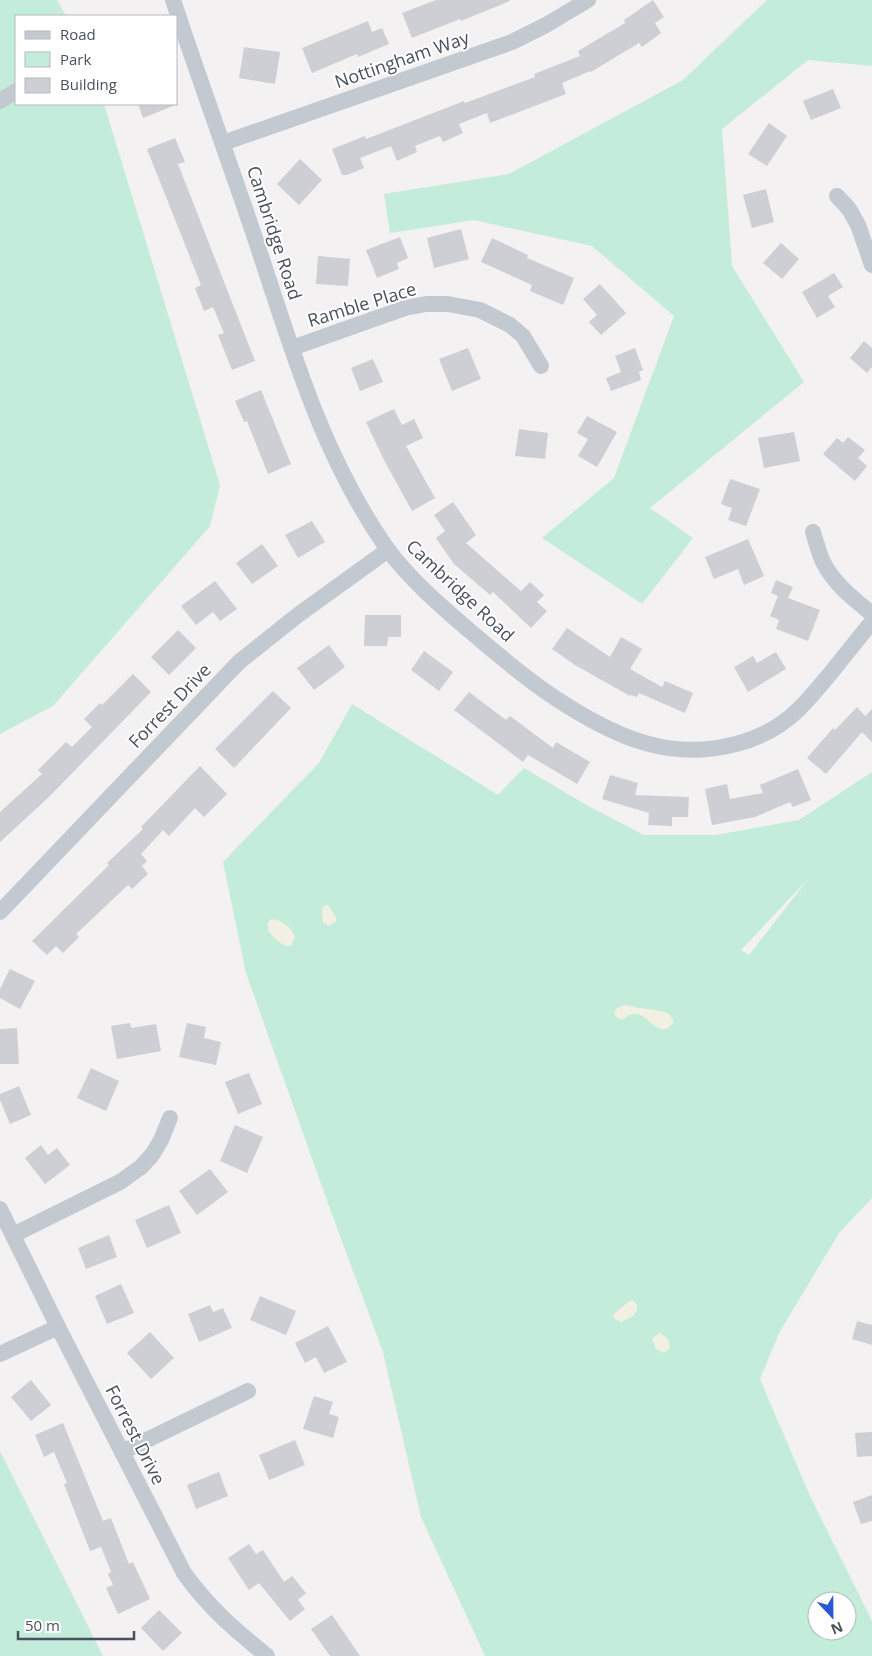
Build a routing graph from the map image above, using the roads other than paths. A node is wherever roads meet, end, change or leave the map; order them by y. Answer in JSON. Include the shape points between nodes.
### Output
{"nodes":[{"id":1,"x":173,"y":0,"type":"edge"},
{"id":2,"x":588,"y":0,"type":"edge"},
{"id":3,"x":176,"y":15,"type":"edge"},
{"id":4,"x":179,"y":27,"type":"edge"},
{"id":5,"x":15,"y":92,"type":"edge"},
{"id":6,"x":0,"y":101,"type":"edge"},
{"id":7,"x":224,"y":143,"type":"junction"},
{"id":8,"x":837,"y":196,"type":"dead end"},
{"id":9,"x":872,"y":265,"type":"edge"},
{"id":10,"x":292,"y":348,"type":"junction"},
{"id":11,"x":541,"y":366,"type":"dead end"},
{"id":12,"x":813,"y":532,"type":"dead end"},
{"id":13,"x":388,"y":550,"type":"junction"},
{"id":14,"x":872,"y":614,"type":"edge"},
{"id":15,"x":872,"y":622,"type":"edge"},
{"id":16,"x":0,"y":912,"type":"edge"},
{"id":17,"x":170,"y":1118,"type":"dead end"},
{"id":18,"x":0,"y":1209,"type":"edge"},
{"id":19,"x":13,"y":1235,"type":"junction"},
{"id":20,"x":58,"y":1327,"type":"junction"},
{"id":21,"x":0,"y":1354,"type":"edge"},
{"id":22,"x":248,"y":1391,"type":"dead end"},
{"id":23,"x":122,"y":1452,"type":"junction"},
{"id":24,"x":267,"y":1656,"type":"edge"}],
"edges":[{"from":1,"to":3,"type":"street","name":"Cambridge Road"},
{"from":2,"to":7,"type":"street","name":"Nottingham Way","via":[[512,42]]},
{"from":4,"to":7,"type":"street","name":"Cambridge Road"},
{"from":5,"to":6,"type":"street"},
{"from":7,"to":10,"type":"street","name":"Cambridge Road"},
{"from":8,"to":9,"type":"street","via":[[858,225]]},
{"from":10,"to":11,"type":"street","name":"Ramble Place","via":[[405,308],[448,304],[480,310],[510,325],[523,336]]},
{"from":10,"to":13,"type":"street","name":"Cambridge Road","via":[[337,464]]},
{"from":12,"to":14,"type":"street","via":[[832,577]]},
{"from":13,"to":15,"type":"street","name":"Cambridge Road","via":[[441,606],[542,690],[618,733],[669,749],[700,750],[732,745],[748,741],[783,722],[798,709]]},
{"from":13,"to":16,"type":"street","name":"Forrest Drive","via":[[280,628],[239,662]]},
{"from":17,"to":19,"type":"street","via":[[152,1156],[141,1168],[120,1182]]},
{"from":18,"to":19,"type":"street","name":"Forrest Drive"},
{"from":19,"to":20,"type":"street","name":"Forrest Drive"},
{"from":20,"to":21,"type":"street"},
{"from":20,"to":23,"type":"street","name":"Forrest Drive"},
{"from":22,"to":23,"type":"street"},
{"from":23,"to":24,"type":"street","name":"Forrest Drive","via":[[174,1556],[195,1588],[221,1618]]}]}
